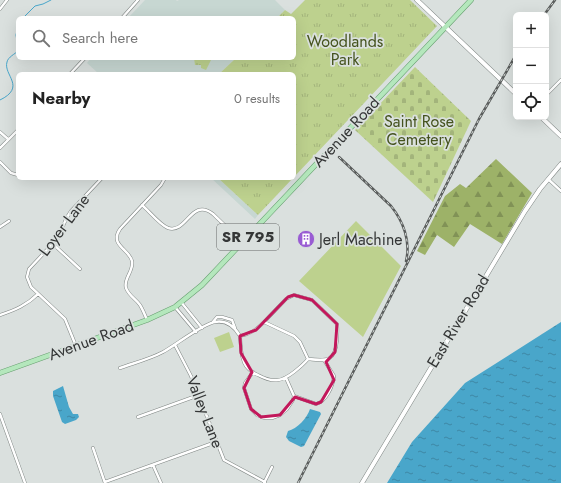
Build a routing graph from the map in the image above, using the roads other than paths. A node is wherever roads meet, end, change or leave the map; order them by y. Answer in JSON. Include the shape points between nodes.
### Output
{"nodes":[{"id":1,"x":7,"y":0,"type":"edge"},
{"id":2,"x":138,"y":0,"type":"edge"},
{"id":3,"x":417,"y":0,"type":"edge"},
{"id":4,"x":471,"y":0,"type":"edge"},
{"id":5,"x":0,"y":9,"type":"edge"},
{"id":6,"x":124,"y":16,"type":"edge"},
{"id":7,"x":445,"y":27,"type":"junction"},
{"id":8,"x":83,"y":60,"type":"edge"},
{"id":9,"x":72,"y":72,"type":"edge"},
{"id":10,"x":561,"y":80,"type":"edge"},
{"id":11,"x":513,"y":91,"type":"edge"},
{"id":12,"x":549,"y":92,"type":"edge"},
{"id":13,"x":543,"y":120,"type":"edge"},
{"id":14,"x":0,"y":132,"type":"edge"},
{"id":15,"x":16,"y":132,"type":"edge"},
{"id":16,"x":561,"y":136,"type":"edge"},
{"id":17,"x":9,"y":140,"type":"junction"},
{"id":18,"x":0,"y":148,"type":"edge"},
{"id":19,"x":0,"y":162,"type":"edge"},
{"id":20,"x":561,"y":164,"type":"edge"},
{"id":21,"x":16,"y":174,"type":"edge"},
{"id":22,"x":548,"y":179,"type":"junction"},
{"id":23,"x":100,"y":180,"type":"edge"},
{"id":24,"x":163,"y":180,"type":"edge"},
{"id":25,"x":561,"y":191,"type":"edge"},
{"id":26,"x":142,"y":205,"type":"junction"},
{"id":27,"x":9,"y":221,"type":"dead end"},
{"id":28,"x":0,"y":227,"type":"edge"},
{"id":29,"x":243,"y":242,"type":"junction"},
{"id":30,"x":53,"y":244,"type":"junction"},
{"id":31,"x":80,"y":269,"type":"dead end"},
{"id":32,"x":38,"y":294,"type":"junction"},
{"id":33,"x":181,"y":302,"type":"junction"},
{"id":34,"x":175,"y":307,"type":"junction"},
{"id":35,"x":0,"y":315,"type":"edge"},
{"id":36,"x":147,"y":320,"type":"junction"},
{"id":37,"x":264,"y":322,"type":"junction"},
{"id":38,"x":212,"y":323,"type":"junction"},
{"id":39,"x":202,"y":328,"type":"junction"},
{"id":40,"x":236,"y":329,"type":"junction"},
{"id":41,"x":196,"y":332,"type":"junction"},
{"id":42,"x":240,"y":336,"type":"junction"},
{"id":43,"x":175,"y":345,"type":"junction"},
{"id":44,"x":76,"y":346,"type":"junction"},
{"id":45,"x":308,"y":359,"type":"junction"},
{"id":46,"x":324,"y":360,"type":"junction"},
{"id":47,"x":120,"y":368,"type":"dead end"},
{"id":48,"x":253,"y":372,"type":"junction"},
{"id":49,"x":0,"y":373,"type":"edge"},
{"id":50,"x":286,"y":378,"type":"junction"},
{"id":51,"x":198,"y":395,"type":"junction"},
{"id":52,"x":294,"y":396,"type":"junction"},
{"id":53,"x":0,"y":414,"type":"edge"},
{"id":54,"x":138,"y":417,"type":"dead end"},
{"id":55,"x":216,"y":442,"type":"junction"},
{"id":56,"x":93,"y":448,"type":"dead end"},
{"id":57,"x":153,"y":464,"type":"junction"},
{"id":58,"x":272,"y":468,"type":"dead end"},
{"id":59,"x":105,"y":482,"type":"edge"},
{"id":60,"x":265,"y":482,"type":"edge"},
{"id":61,"x":25,"y":483,"type":"edge"},
{"id":62,"x":160,"y":483,"type":"edge"},
{"id":63,"x":362,"y":483,"type":"edge"}],
"edges":[{"from":1,"to":5,"type":"street"},
{"from":2,"to":6,"type":"street"},
{"from":3,"to":7,"type":"main road"},
{"from":4,"to":7,"type":"main road","number":"SR 795"},
{"from":7,"to":11,"type":"main road"},
{"from":7,"to":29,"type":"main road","name":"Avenue Road","number":"SR 795"},
{"from":8,"to":9,"type":"street"},
{"from":10,"to":12,"type":"street"},
{"from":13,"to":16,"type":"main road"},
{"from":14,"to":17,"type":"street"},
{"from":15,"to":17,"type":"street"},
{"from":17,"to":18,"type":"street"},
{"from":19,"to":21,"type":"street"},
{"from":20,"to":22,"type":"main road","name":"East River Road"},
{"from":22,"to":25,"type":"street"},
{"from":22,"to":63,"type":"main road","name":"East River Road","via":[[524,210]]},
{"from":23,"to":30,"type":"street","name":"Loyer Lane","via":[[68,215]]},
{"from":24,"to":26,"type":"street"},
{"from":26,"to":29,"type":"street","via":[[164,226],[170,228],[181,226],[197,211],[207,210]]},
{"from":26,"to":36,"type":"street","via":[[118,231],[117,237],[118,243],[130,256],[132,263],[126,288],[141,306]]},
{"from":27,"to":28,"type":"street"},
{"from":29,"to":33,"type":"main road","name":"Avenue Road","number":"SR 795","via":[[206,281]]},
{"from":30,"to":31,"type":"street"},
{"from":30,"to":32,"type":"street","name":"Loyer Lane","via":[[27,273],[28,283]]},
{"from":32,"to":35,"type":"street","via":[[26,304]]},
{"from":32,"to":44,"type":"street","name":"Loyer Lane","via":[[65,320]]},
{"from":33,"to":34,"type":"main road","name":"Avenue Road","number":"SR 795"},
{"from":33,"to":39,"type":"street"},
{"from":34,"to":36,"type":"main road","name":"Avenue Road","number":"SR 795"},
{"from":34,"to":41,"type":"street"},
{"from":36,"to":44,"type":"main road","name":"Avenue Road","number":"SR 795"},
{"from":37,"to":42,"type":"street","via":[[248,335]]},
{"from":37,"to":45,"type":"street","via":[[294,336],[300,342]]},
{"from":37,"to":46,"type":"street","via":[[291,296],[312,300],[337,324],[335,352]]},
{"from":38,"to":39,"type":"street"},
{"from":38,"to":40,"type":"street","via":[[227,323]]},
{"from":38,"to":40,"type":"street","via":[[217,317],[226,317],[233,321]]},
{"from":39,"to":41,"type":"street"},
{"from":40,"to":42,"type":"street"},
{"from":41,"to":43,"type":"street"},
{"from":42,"to":48,"type":"street","via":[[245,365]]},
{"from":43,"to":47,"type":"street"},
{"from":43,"to":51,"type":"street","name":"Valley Lane","via":[[188,368]]},
{"from":44,"to":49,"type":"main road","name":"Avenue Road","number":"SR 795"},
{"from":45,"to":46,"type":"street"},
{"from":45,"to":50,"type":"street"},
{"from":46,"to":52,"type":"street","via":[[334,376],[324,400],[316,404]]},
{"from":48,"to":50,"type":"street","via":[[270,380]]},
{"from":48,"to":52,"type":"street","via":[[244,388],[251,409],[257,415],[276,418],[287,409]]},
{"from":50,"to":52,"type":"street"},
{"from":51,"to":54,"type":"street"},
{"from":51,"to":55,"type":"street","name":"Valley Lane"},
{"from":53,"to":61,"type":"street"},
{"from":55,"to":57,"type":"street"},
{"from":55,"to":60,"type":"street","name":"Valley Lane","via":[[225,461]]},
{"from":56,"to":59,"type":"street"},
{"from":57,"to":59,"type":"street"},
{"from":57,"to":62,"type":"street"},
{"from":58,"to":60,"type":"street"}]}
